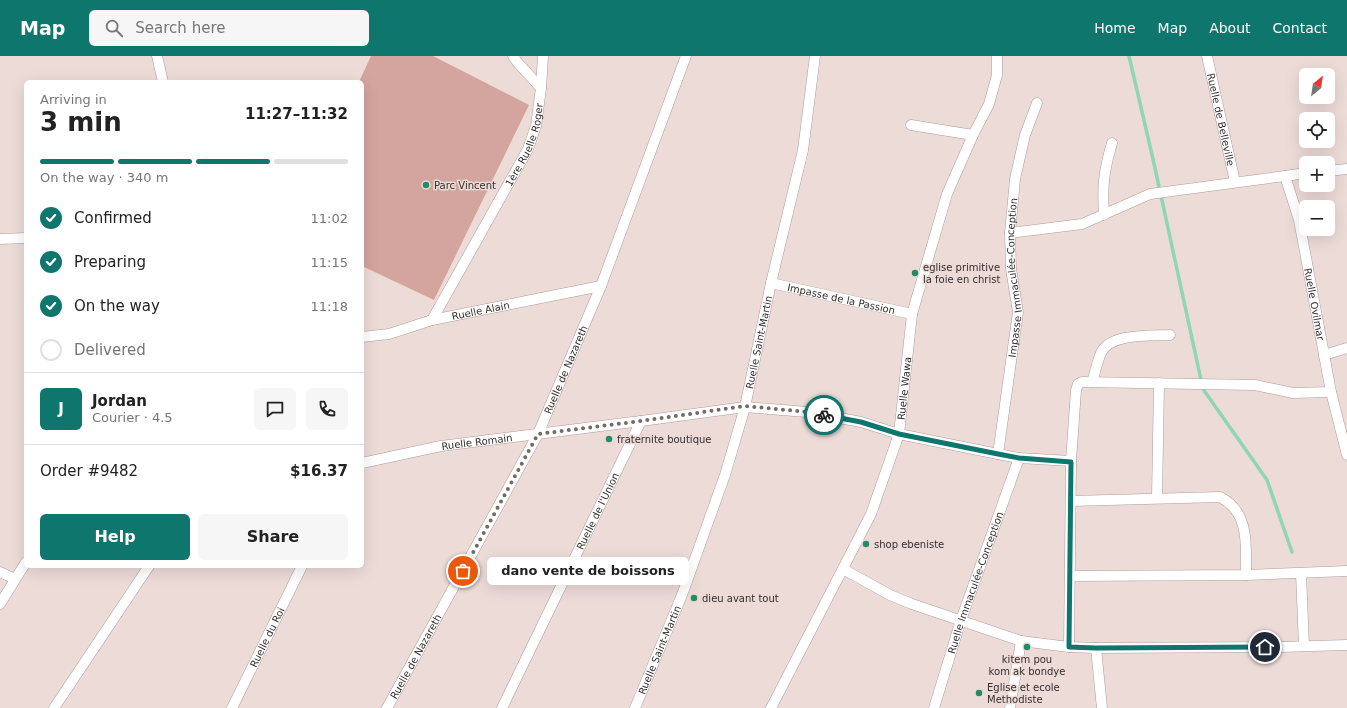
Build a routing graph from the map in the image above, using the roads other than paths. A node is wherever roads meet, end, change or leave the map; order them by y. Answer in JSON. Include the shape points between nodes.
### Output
{"nodes":[{"id":1,"x":157,"y":56,"type":"edge"},
{"id":2,"x":513,"y":56,"type":"edge"},
{"id":3,"x":543,"y":56,"type":"edge"},
{"id":4,"x":686,"y":56,"type":"edge"},
{"id":5,"x":815,"y":56,"type":"edge"},
{"id":6,"x":997,"y":56,"type":"edge"},
{"id":7,"x":1207,"y":56,"type":"edge"},
{"id":8,"x":163,"y":80,"type":"edge"},
{"id":9,"x":541,"y":88,"type":"junction"},
{"id":10,"x":1037,"y":102,"type":"dead end"},
{"id":11,"x":911,"y":125,"type":"dead end"},
{"id":12,"x":973,"y":135,"type":"junction"},
{"id":13,"x":1112,"y":143,"type":"dead end"},
{"id":14,"x":1347,"y":169,"type":"edge"},
{"id":15,"x":1335,"y":170,"type":"edge"},
{"id":16,"x":1299,"y":175,"type":"edge"},
{"id":17,"x":1284,"y":176,"type":"junction"},
{"id":18,"x":1235,"y":182,"type":"junction"},
{"id":19,"x":1104,"y":215,"type":"junction"},
{"id":20,"x":1010,"y":233,"type":"junction"},
{"id":21,"x":24,"y":238,"type":"edge"},
{"id":22,"x":0,"y":239,"type":"edge"},
{"id":23,"x":771,"y":283,"type":"junction"},
{"id":24,"x":601,"y":286,"type":"junction"},
{"id":25,"x":912,"y":314,"type":"junction"},
{"id":26,"x":432,"y":320,"type":"junction"},
{"id":27,"x":1170,"y":335,"type":"dead end"},
{"id":28,"x":364,"y":337,"type":"edge"},
{"id":29,"x":1347,"y":348,"type":"edge"},
{"id":30,"x":1324,"y":355,"type":"junction"},
{"id":31,"x":1092,"y":382,"type":"junction"},
{"id":32,"x":1159,"y":383,"type":"junction"},
{"id":33,"x":1331,"y":392,"type":"junction"},
{"id":34,"x":745,"y":406,"type":"junction"},
{"id":35,"x":641,"y":421,"type":"junction"},
{"id":36,"x":538,"y":434,"type":"junction"},
{"id":37,"x":899,"y":434,"type":"junction"},
{"id":38,"x":998,"y":454,"type":"junction"},
{"id":39,"x":1347,"y":455,"type":"edge"},
{"id":40,"x":1019,"y":458,"type":"junction"},
{"id":41,"x":1071,"y":462,"type":"junction"},
{"id":42,"x":364,"y":463,"type":"edge"},
{"id":43,"x":1157,"y":498,"type":"junction"},
{"id":44,"x":1071,"y":501,"type":"junction"},
{"id":45,"x":24,"y":565,"type":"edge"},
{"id":46,"x":149,"y":568,"type":"edge"},
{"id":47,"x":301,"y":568,"type":"edge"},
{"id":48,"x":843,"y":569,"type":"junction"},
{"id":49,"x":1347,"y":571,"type":"edge"},
{"id":50,"x":0,"y":572,"type":"edge"},
{"id":51,"x":1301,"y":573,"type":"junction"},
{"id":52,"x":1246,"y":574,"type":"junction"},
{"id":53,"x":1070,"y":576,"type":"junction"},
{"id":54,"x":15,"y":579,"type":"junction"},
{"id":55,"x":0,"y":604,"type":"edge"},
{"id":56,"x":960,"y":620,"type":"junction"},
{"id":57,"x":1021,"y":641,"type":"junction"},
{"id":58,"x":1347,"y":645,"type":"edge"},
{"id":59,"x":1304,"y":646,"type":"junction"},
{"id":60,"x":1069,"y":647,"type":"junction"},
{"id":61,"x":1096,"y":648,"type":"junction"},
{"id":62,"x":54,"y":708,"type":"edge"},
{"id":63,"x":232,"y":708,"type":"edge"},
{"id":64,"x":387,"y":708,"type":"edge"},
{"id":65,"x":502,"y":708,"type":"edge"},
{"id":66,"x":635,"y":708,"type":"edge"},
{"id":67,"x":771,"y":708,"type":"edge"},
{"id":68,"x":934,"y":708,"type":"edge"},
{"id":69,"x":1010,"y":708,"type":"edge"},
{"id":70,"x":1102,"y":708,"type":"edge"}],
"edges":[{"from":1,"to":8,"type":"street"},
{"from":2,"to":9,"type":"street","name":"1ère Ruelle Roger"},
{"from":3,"to":9,"type":"street"},
{"from":4,"to":24,"type":"street","name":"Ruelle de Nazareth"},
{"from":5,"to":23,"type":"street","name":"Ruelle Saint-Martin","via":[[803,150]]},
{"from":6,"to":12,"type":"street","name":"Ruelle Wawa","via":[[997,75],[989,104]]},
{"from":7,"to":18,"type":"street","name":"Ruelle de Belleville"},
{"from":9,"to":26,"type":"street","name":"1ère Ruelle Roger","via":[[536,126],[528,149]]},
{"from":10,"to":20,"type":"street","name":"Impasse Immaculée-Conception","via":[[1025,135],[1015,179]]},
{"from":11,"to":12,"type":"street"},
{"from":12,"to":25,"type":"street","name":"Ruelle Wawa","via":[[947,194]]},
{"from":13,"to":19,"type":"street","via":[[1102,189]]},
{"from":14,"to":15,"type":"street"},
{"from":16,"to":17,"type":"street"},
{"from":17,"to":18,"type":"street"},
{"from":17,"to":30,"type":"street","name":"Ruelle Ovilmar","via":[[1299,220]]},
{"from":18,"to":19,"type":"street","via":[[1150,194]]},
{"from":19,"to":20,"type":"street","via":[[1082,224]]},
{"from":20,"to":38,"type":"street","name":"Impasse Immaculée-Conception","via":[[1011,269],[1018,312]]},
{"from":21,"to":22,"type":"street"},
{"from":23,"to":25,"type":"street","name":"Impasse de la Passion"},
{"from":23,"to":34,"type":"street","name":"Ruelle Saint-Martin"},
{"from":24,"to":26,"type":"street","name":"Ruelle Alain"},
{"from":24,"to":36,"type":"street","name":"Ruelle de Nazareth"},
{"from":25,"to":37,"type":"street","name":"Ruelle Wawa"},
{"from":26,"to":28,"type":"street","name":"Ruelle Alain","via":[[389,334]]},
{"from":27,"to":31,"type":"street","via":[[1120,338],[1110,343],[1102,352]]},
{"from":29,"to":30,"type":"street"},
{"from":30,"to":33,"type":"street","name":"Ruelle Ovilmar"},
{"from":31,"to":32,"type":"street"},
{"from":31,"to":41,"type":"street","via":[[1078,384],[1076,390]]},
{"from":32,"to":33,"type":"street","via":[[1255,384],[1293,393]]},
{"from":32,"to":43,"type":"street"},
{"from":33,"to":39,"type":"street","name":"Ruelle Ovilmar"},
{"from":34,"to":35,"type":"street","name":"Ruelle Romain"},
{"from":34,"to":37,"type":"street","name":"Ruelle Romain","via":[[807,412],[861,422]]},
{"from":34,"to":66,"type":"street","name":"Ruelle Saint-Martin","via":[[725,475],[682,595]]},
{"from":35,"to":36,"type":"street","name":"Ruelle Romain"},
{"from":35,"to":65,"type":"street","name":"Ruelle de l'Union"},
{"from":36,"to":42,"type":"street","name":"Ruelle Romain","via":[[441,446]]},
{"from":36,"to":64,"type":"street","name":"Ruelle de Nazareth"},
{"from":37,"to":38,"type":"street","name":"Ruelle Romain"},
{"from":37,"to":48,"type":"street","name":"Ruelle Wawa","via":[[871,514]]},
{"from":38,"to":40,"type":"street","name":"Ruelle Romain"},
{"from":40,"to":41,"type":"street","name":"Ruelle Romain"},
{"from":40,"to":56,"type":"street","name":"Ruelle Immaculée-Conception"},
{"from":41,"to":44,"type":"street"},
{"from":43,"to":44,"type":"street"},
{"from":43,"to":52,"type":"street","via":[[1220,497],[1229,501],[1236,509],[1246,533]]},
{"from":44,"to":53,"type":"street"},
{"from":45,"to":54,"type":"street"},
{"from":46,"to":62,"type":"street"},
{"from":47,"to":63,"type":"street","name":"Ruelle du Roi"},
{"from":48,"to":56,"type":"street","via":[[890,595]]},
{"from":48,"to":67,"type":"street","name":"Ruelle Wawa"},
{"from":49,"to":51,"type":"street"},
{"from":50,"to":54,"type":"street"},
{"from":51,"to":52,"type":"street"},
{"from":51,"to":59,"type":"street"},
{"from":52,"to":53,"type":"street"},
{"from":53,"to":60,"type":"street"},
{"from":54,"to":55,"type":"street"},
{"from":56,"to":57,"type":"street"},
{"from":56,"to":68,"type":"street","name":"Ruelle Immaculée-Conception"},
{"from":57,"to":60,"type":"street"},
{"from":57,"to":69,"type":"street"},
{"from":58,"to":59,"type":"street"},
{"from":59,"to":61,"type":"street"},
{"from":60,"to":61,"type":"street"},
{"from":61,"to":70,"type":"street"}]}
